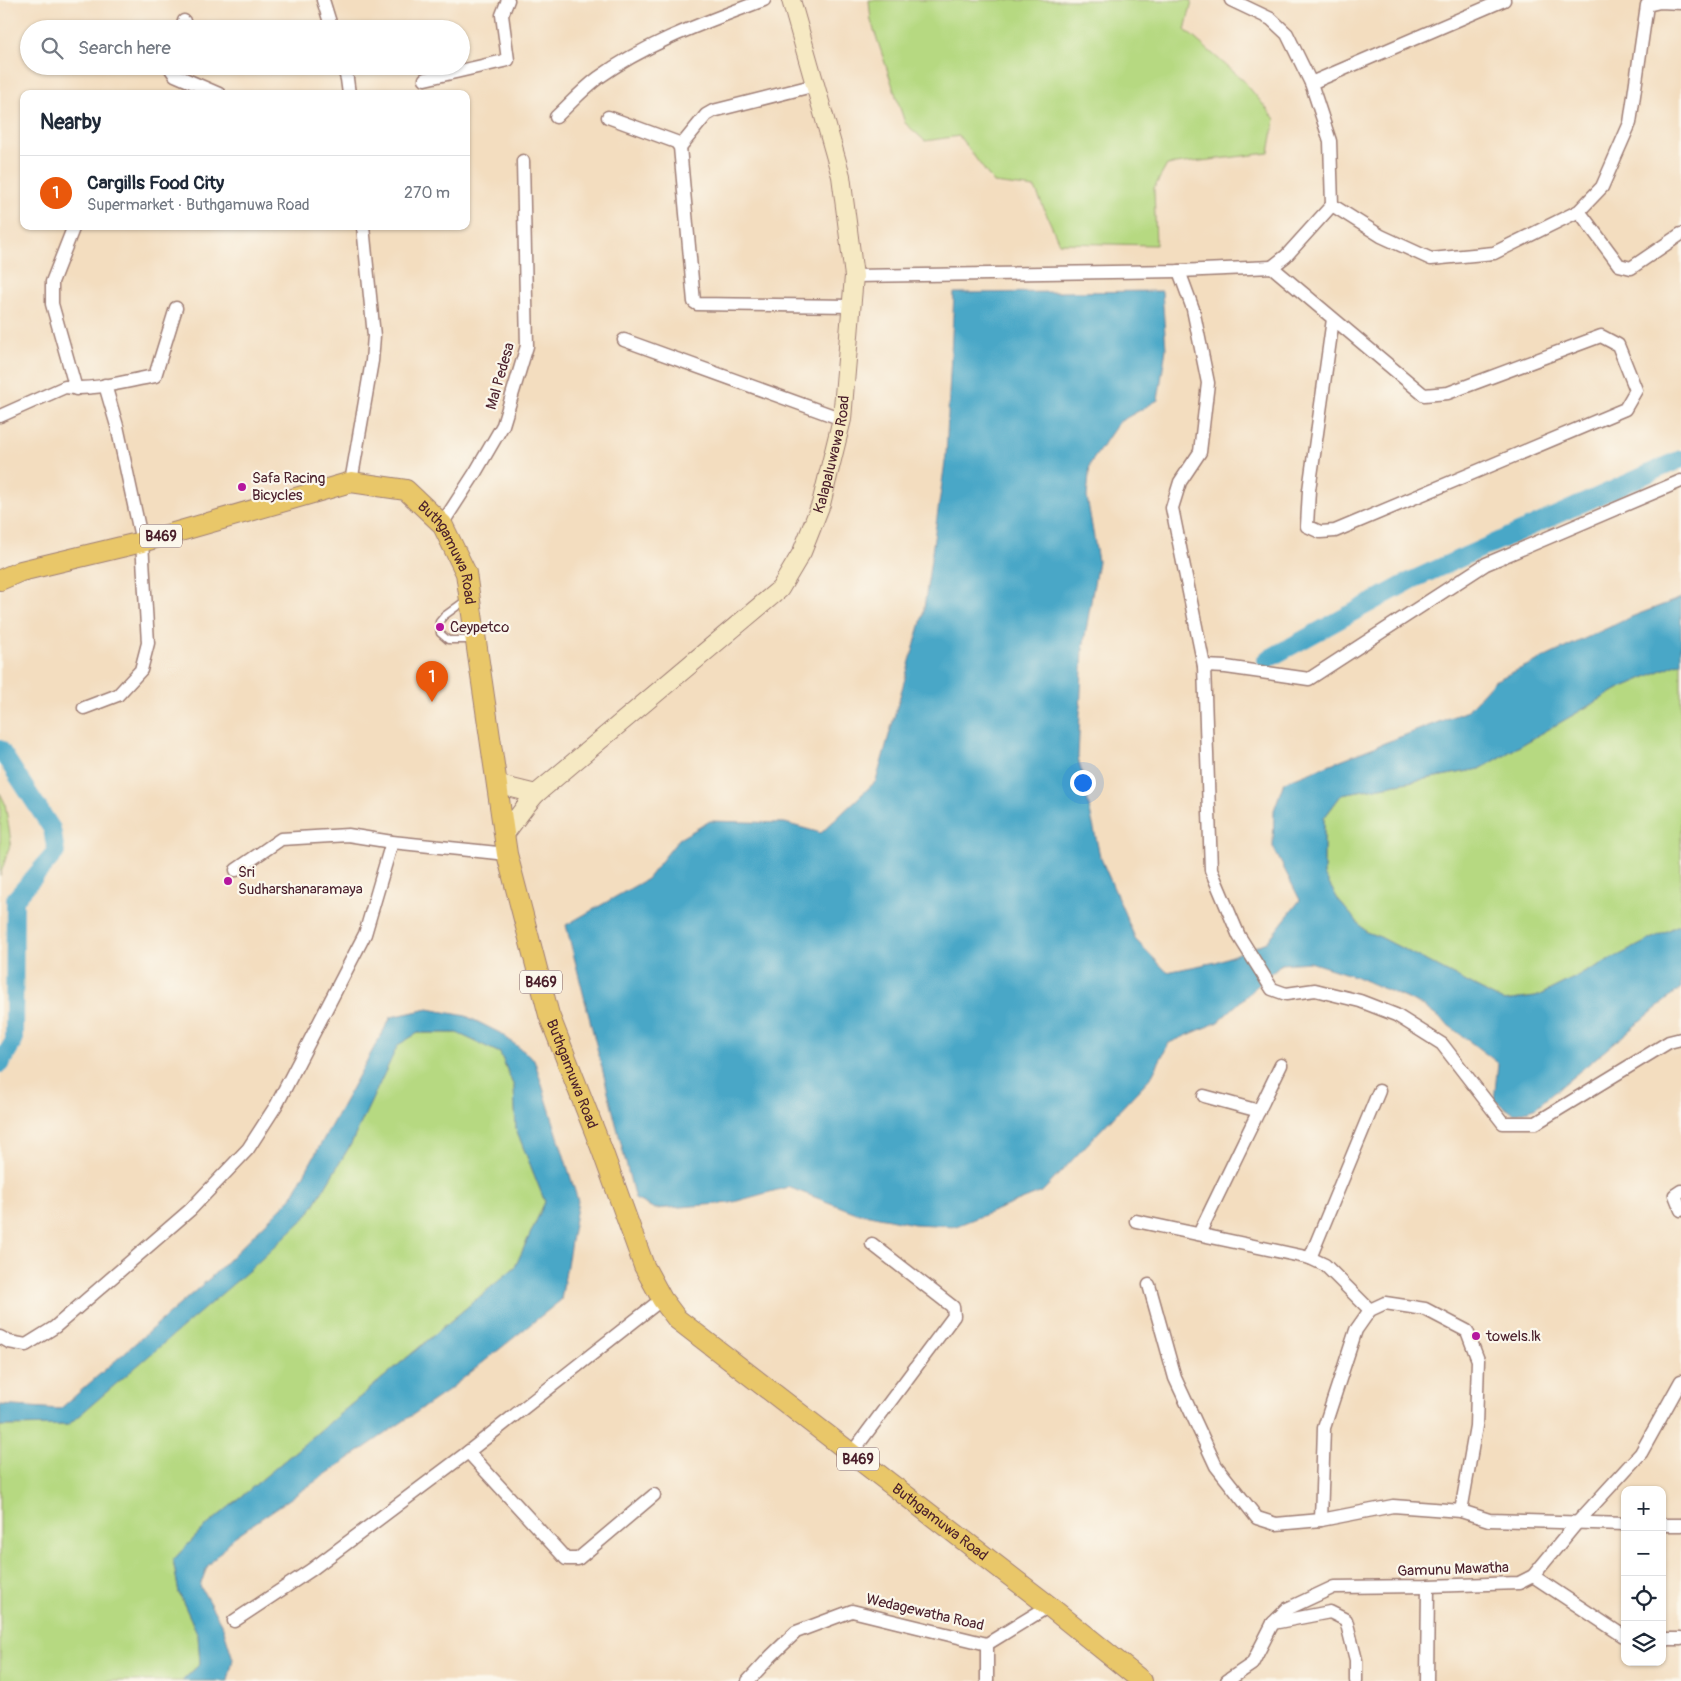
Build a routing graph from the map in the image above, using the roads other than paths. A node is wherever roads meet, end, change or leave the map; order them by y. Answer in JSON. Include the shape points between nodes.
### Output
{"nodes":[{"id":1,"x":323,"y":0,"type":"edge"},
{"id":2,"x":508,"y":0,"type":"edge"},
{"id":3,"x":764,"y":0,"type":"edge"},
{"id":4,"x":791,"y":0,"type":"edge"},
{"id":5,"x":1231,"y":0,"type":"edge"},
{"id":6,"x":1504,"y":0,"type":"edge"},
{"id":7,"x":1681,"y":4,"type":"edge"},
{"id":8,"x":329,"y":20,"type":"edge"},
{"id":9,"x":470,"y":69,"type":"edge"},
{"id":10,"x":175,"y":75,"type":"edge"},
{"id":11,"x":345,"y":75,"type":"edge"},
{"id":12,"x":442,"y":75,"type":"edge"},
{"id":13,"x":425,"y":79,"type":"dead end"},
{"id":14,"x":1311,"y":83,"type":"junction"},
{"id":15,"x":816,"y":85,"type":"junction"},
{"id":16,"x":210,"y":90,"type":"edge"},
{"id":17,"x":348,"y":90,"type":"edge"},
{"id":18,"x":556,"y":117,"type":"dead end"},
{"id":19,"x":608,"y":117,"type":"dead end"},
{"id":20,"x":680,"y":147,"type":"junction"},
{"id":21,"x":523,"y":161,"type":"dead end"},
{"id":22,"x":1332,"y":205,"type":"junction"},
{"id":23,"x":1579,"y":211,"type":"junction"},
{"id":24,"x":72,"y":230,"type":"edge"},
{"id":25,"x":363,"y":230,"type":"edge"},
{"id":26,"x":1681,"y":234,"type":"edge"},
{"id":27,"x":1272,"y":266,"type":"junction"},
{"id":28,"x":1179,"y":271,"type":"junction"},
{"id":29,"x":854,"y":276,"type":"junction"},
{"id":30,"x":851,"y":306,"type":"junction"},
{"id":31,"x":176,"y":308,"type":"dead end"},
{"id":32,"x":1333,"y":318,"type":"junction"},
{"id":33,"x":624,"y":340,"type":"dead end"},
{"id":34,"x":106,"y":385,"type":"junction"},
{"id":35,"x":76,"y":389,"type":"junction"},
{"id":36,"x":0,"y":416,"type":"edge"},
{"id":37,"x":842,"y":419,"type":"junction"},
{"id":38,"x":1681,"y":481,"type":"edge"},
{"id":39,"x":351,"y":482,"type":"junction"},
{"id":40,"x":442,"y":524,"type":"junction"},
{"id":41,"x":142,"y":542,"type":"junction"},
{"id":42,"x":0,"y":580,"type":"edge"},
{"id":43,"x":470,"y":598,"type":"junction"},
{"id":44,"x":476,"y":640,"type":"junction"},
{"id":45,"x":1204,"y":666,"type":"junction"},
{"id":46,"x":84,"y":708,"type":"dead end"},
{"id":47,"x":496,"y":784,"type":"junction"},
{"id":48,"x":536,"y":794,"type":"junction"},
{"id":49,"x":505,"y":834,"type":"junction"},
{"id":50,"x":392,"y":842,"type":"junction"},
{"id":51,"x":507,"y":854,"type":"junction"},
{"id":52,"x":236,"y":870,"type":"dead end"},
{"id":53,"x":1681,"y":1039,"type":"edge"},
{"id":54,"x":1281,"y":1064,"type":"dead end"},
{"id":55,"x":1380,"y":1091,"type":"dead end"},
{"id":56,"x":1204,"y":1096,"type":"dead end"},
{"id":57,"x":1259,"y":1110,"type":"junction"},
{"id":58,"x":1681,"y":1191,"type":"edge"},
{"id":59,"x":1681,"y":1210,"type":"edge"},
{"id":60,"x":1136,"y":1221,"type":"dead end"},
{"id":61,"x":1199,"y":1234,"type":"junction"},
{"id":62,"x":872,"y":1244,"type":"dead end"},
{"id":63,"x":1310,"y":1258,"type":"junction"},
{"id":64,"x":1149,"y":1285,"type":"dead end"},
{"id":65,"x":662,"y":1299,"type":"junction"},
{"id":66,"x":1370,"y":1310,"type":"junction"},
{"id":67,"x":0,"y":1337,"type":"edge"},
{"id":68,"x":1681,"y":1381,"type":"edge"},
{"id":69,"x":468,"y":1452,"type":"junction"},
{"id":70,"x":851,"y":1454,"type":"junction"},
{"id":71,"x":654,"y":1495,"type":"dead end"},
{"id":72,"x":1461,"y":1511,"type":"junction"},
{"id":73,"x":1321,"y":1520,"type":"junction"},
{"id":74,"x":1576,"y":1524,"type":"junction"},
{"id":75,"x":1621,"y":1524,"type":"edge"},
{"id":76,"x":1666,"y":1525,"type":"edge"},
{"id":77,"x":1681,"y":1525,"type":"edge"},
{"id":78,"x":1533,"y":1576,"type":"junction"},
{"id":79,"x":1428,"y":1586,"type":"junction"},
{"id":80,"x":1049,"y":1606,"type":"junction"},
{"id":81,"x":234,"y":1621,"type":"dead end"},
{"id":82,"x":1273,"y":1623,"type":"junction"},
{"id":83,"x":1621,"y":1634,"type":"edge"},
{"id":84,"x":1666,"y":1639,"type":"edge"},
{"id":85,"x":1681,"y":1639,"type":"edge"},
{"id":86,"x":986,"y":1644,"type":"junction"},
{"id":87,"x":771,"y":1656,"type":"junction"},
{"id":88,"x":740,"y":1681,"type":"edge"},
{"id":89,"x":748,"y":1681,"type":"edge"},
{"id":90,"x":759,"y":1681,"type":"edge"},
{"id":91,"x":987,"y":1681,"type":"edge"},
{"id":92,"x":1142,"y":1681,"type":"edge"},
{"id":93,"x":1226,"y":1681,"type":"edge"},
{"id":94,"x":1356,"y":1681,"type":"edge"},
{"id":95,"x":1427,"y":1681,"type":"edge"}],
"edges":[{"from":1,"to":8,"type":"street"},
{"from":2,"to":9,"type":"street","via":[[502,15],[508,60]]},
{"from":3,"to":18,"type":"street","via":[[682,31],[635,54],[596,79]]},
{"from":4,"to":15,"type":"street","name":"Kalapaluwawa Road"},
{"from":5,"to":14,"type":"street","via":[[1271,18],[1287,34]]},
{"from":6,"to":14,"type":"street"},
{"from":7,"to":23,"type":"street","via":[[1660,2],[1647,5],[1630,123],[1602,187]]},
{"from":10,"to":16,"type":"street"},
{"from":11,"to":17,"type":"street"},
{"from":12,"to":13,"type":"street"},
{"from":14,"to":22,"type":"street","via":[[1330,141]]},
{"from":15,"to":20,"type":"street","via":[[713,111]]},
{"from":15,"to":29,"type":"street","name":"Kalapaluwawa Road","via":[[841,176]]},
{"from":19,"to":20,"type":"street","via":[[676,142]]},
{"from":20,"to":30,"type":"street","via":[[694,302]]},
{"from":21,"to":40,"type":"street","name":"Mal Pedesa","via":[[528,346],[503,425]]},
{"from":22,"to":23,"type":"street","via":[[1381,236],[1431,259],[1494,253]]},
{"from":22,"to":27,"type":"street","via":[[1286,256]]},
{"from":23,"to":26,"type":"street","via":[[1619,265],[1631,268]]},
{"from":24,"to":35,"type":"street","via":[[52,282],[52,304]]},
{"from":25,"to":39,"type":"street","via":[[374,336]]},
{"from":27,"to":28,"type":"street"},
{"from":27,"to":32,"type":"street"},
{"from":28,"to":29,"type":"street"},
{"from":28,"to":45,"type":"street","via":[[1192,309],[1208,383],[1200,452],[1180,482],[1172,508]]},
{"from":29,"to":30,"type":"street","name":"Kalapaluwawa Road"},
{"from":30,"to":37,"type":"street","name":"Kalapaluwawa Road"},
{"from":31,"to":34,"type":"street","via":[[155,376]]},
{"from":32,"to":32,"type":"street","via":[[1309,490],[1307,526],[1320,532],[1335,531],[1625,409],[1636,390],[1618,345],[1601,336],[1448,393],[1424,395]]},
{"from":33,"to":37,"type":"street"},
{"from":34,"to":35,"type":"street"},
{"from":34,"to":41,"type":"street"},
{"from":35,"to":36,"type":"street","via":[[64,388]]},
{"from":37,"to":48,"type":"street","name":"Kalapaluwawa Road","via":[[821,504],[802,552],[780,589]]},
{"from":38,"to":45,"type":"street","via":[[1486,564],[1309,679]]},
{"from":39,"to":40,"type":"main road","name":"Buthgamuwa Road","number":"B469","via":[[406,490]]},
{"from":39,"to":41,"type":"main road","name":"Buthgamuwa Road","number":"B469"},
{"from":40,"to":43,"type":"main road","name":"Buthgamuwa Road","number":"B469","via":[[466,573]]},
{"from":41,"to":42,"type":"main road","name":"Buthgamuwa Road","number":"B469","via":[[20,571]]},
{"from":41,"to":46,"type":"street","via":[[148,643],[141,670],[118,695]]},
{"from":43,"to":44,"type":"main road","name":"Buthgamuwa Road","number":"B469"},
{"from":43,"to":44,"type":"lane","via":[[444,616],[439,622],[440,633],[448,640]]},
{"from":44,"to":47,"type":"main road","name":"Buthgamuwa Road","number":"B469"},
{"from":45,"to":53,"type":"street","via":[[1211,870],[1239,936],[1272,989],[1286,994],[1315,990],[1360,1001],[1396,1015],[1442,1044],[1503,1123],[1536,1123],[1669,1042]]},
{"from":47,"to":48,"type":"street"},
{"from":47,"to":49,"type":"main road","name":"Buthgamuwa Road","number":"B469"},
{"from":48,"to":49,"type":"street","name":"Kalapaluwawa Road"},
{"from":49,"to":51,"type":"main road","name":"Buthgamuwa Road","number":"B469"},
{"from":50,"to":51,"type":"street"},
{"from":50,"to":52,"type":"street","via":[[348,835],[281,839]]},
{"from":50,"to":67,"type":"street","via":[[365,934],[277,1104],[248,1148],[190,1210],[55,1327],[26,1345]]},
{"from":51,"to":65,"type":"main road","name":"Buthgamuwa Road","number":"B469","via":[[549,1015],[644,1266]]},
{"from":54,"to":57,"type":"street"},
{"from":55,"to":63,"type":"street"},
{"from":56,"to":57,"type":"street"},
{"from":57,"to":61,"type":"street"},
{"from":58,"to":59,"type":"street","via":[[1675,1195]]},
{"from":60,"to":61,"type":"street"},
{"from":61,"to":63,"type":"street"},
{"from":62,"to":70,"type":"street","via":[[953,1307],[954,1316]]},
{"from":63,"to":66,"type":"street","via":[[1325,1265]]},
{"from":64,"to":73,"type":"street","via":[[1175,1378],[1216,1466],[1257,1518],[1276,1524]]},
{"from":65,"to":69,"type":"street"},
{"from":65,"to":70,"type":"main road","name":"Buthgamuwa Road","number":"B469","via":[[677,1319]]},
{"from":66,"to":72,"type":"street","via":[[1385,1303],[1425,1309],[1467,1331],[1478,1360],[1476,1426]]},
{"from":66,"to":73,"type":"street","via":[[1356,1330],[1324,1428]]},
{"from":68,"to":74,"type":"street","via":[[1641,1453]]},
{"from":69,"to":71,"type":"street","via":[[566,1559],[578,1559]]},
{"from":69,"to":81,"type":"street","via":[[312,1570]]},
{"from":70,"to":80,"type":"main road","name":"Buthgamuwa Road","number":"B469"},
{"from":72,"to":73,"type":"street","via":[[1393,1506]]},
{"from":72,"to":74,"type":"street","via":[[1489,1520]]},
{"from":74,"to":75,"type":"street"},
{"from":74,"to":78,"type":"street"},
{"from":76,"to":77,"type":"street"},
{"from":78,"to":79,"type":"street","name":"Gamunu Mawatha","via":[[1518,1583]]},
{"from":78,"to":83,"type":"street"},
{"from":79,"to":82,"type":"street","name":"Gamunu Mawatha","via":[[1334,1587],[1287,1609]]},
{"from":79,"to":95,"type":"street"},
{"from":80,"to":86,"type":"street","name":"Wedagewatha Road"},
{"from":80,"to":92,"type":"main road","name":"Buthgamuwa Road","number":"B469"},
{"from":82,"to":93,"type":"street","name":"Gamunu Mawatha","via":[[1252,1664]]},
{"from":82,"to":94,"type":"street","via":[[1330,1612],[1346,1620],[1356,1660]]},
{"from":84,"to":85,"type":"street"},
{"from":86,"to":87,"type":"street","name":"Wedagewatha Road","via":[[852,1611],[796,1632]]},
{"from":86,"to":91,"type":"street"},
{"from":87,"to":88,"type":"street","via":[[759,1662]]},
{"from":87,"to":89,"type":"street","name":"Wedagewatha Road"},
{"from":87,"to":90,"type":"street"}]}
